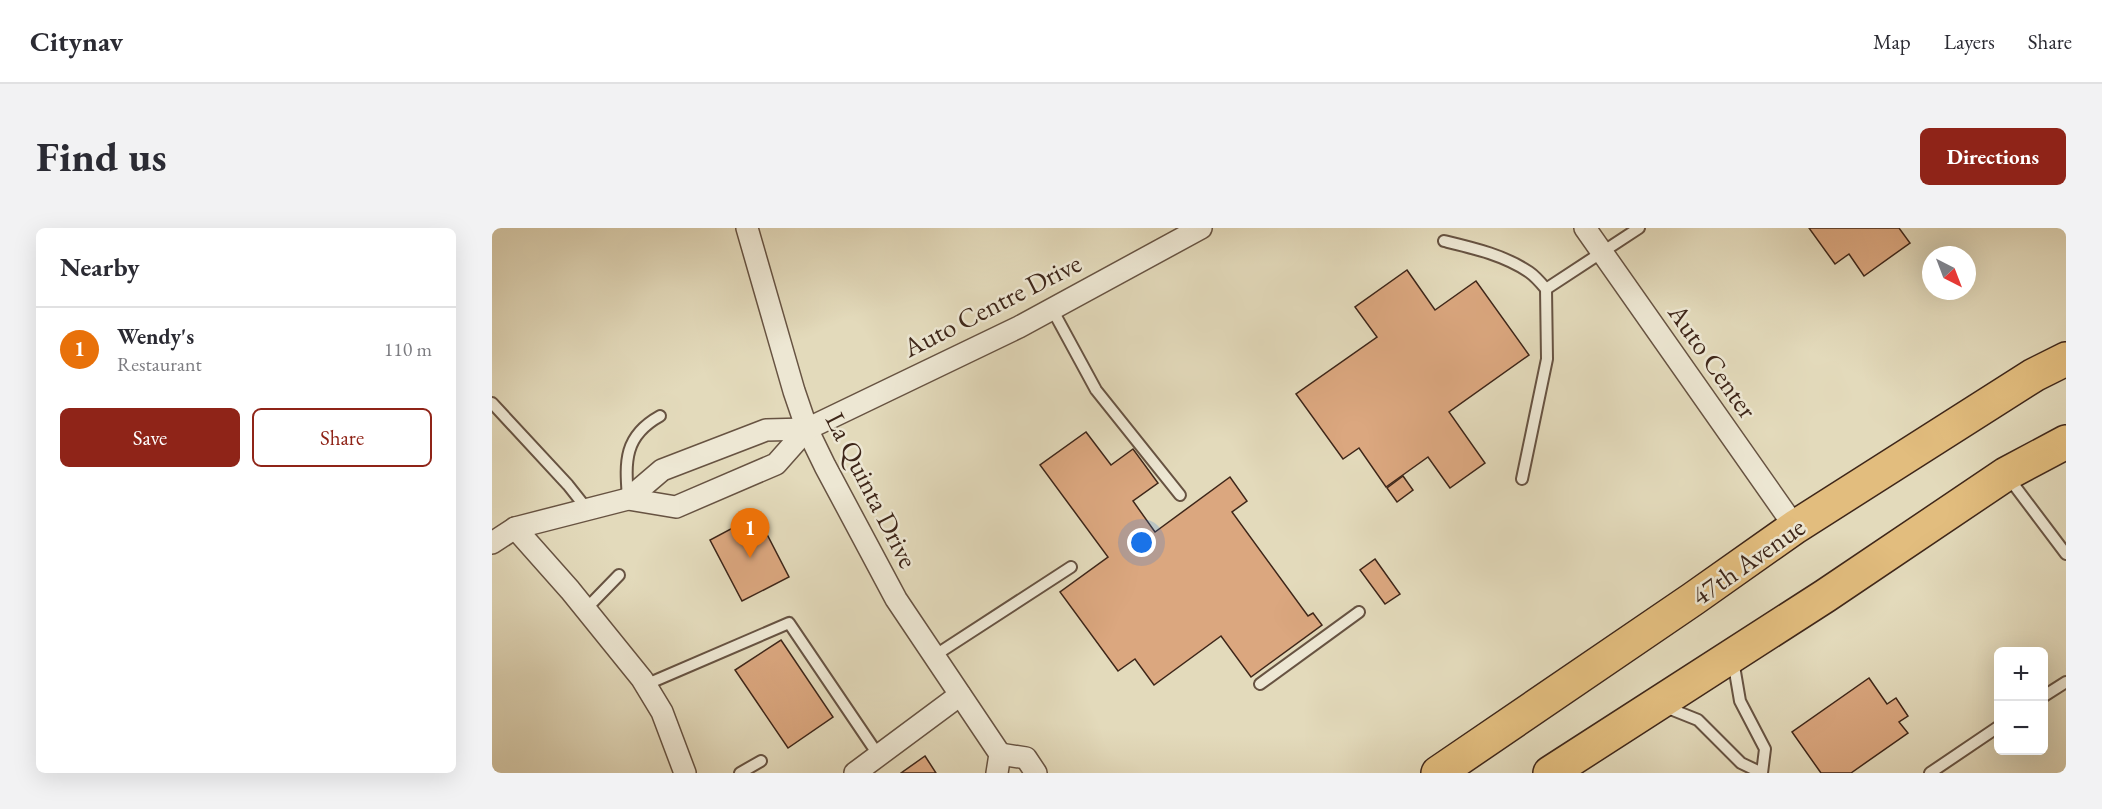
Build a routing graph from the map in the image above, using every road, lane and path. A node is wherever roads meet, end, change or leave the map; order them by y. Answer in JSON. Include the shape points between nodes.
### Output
{"nodes":[{"id":1,"x":747,"y":228,"type":"edge"},
{"id":2,"x":1201,"y":228,"type":"edge"},
{"id":3,"x":1585,"y":228,"type":"edge"},
{"id":4,"x":1639,"y":228,"type":"edge"},
{"id":5,"x":1444,"y":241,"type":"dead end"},
{"id":6,"x":1601,"y":252,"type":"junction"},
{"id":7,"x":1546,"y":289,"type":"junction"},
{"id":8,"x":1052,"y":309,"type":"junction"},
{"id":9,"x":2066,"y":359,"type":"edge"},
{"id":10,"x":492,"y":403,"type":"edge"},
{"id":11,"x":660,"y":416,"type":"dead end"},
{"id":12,"x":807,"y":429,"type":"junction"},
{"id":13,"x":2066,"y":442,"type":"edge"},
{"id":14,"x":2006,"y":474,"type":"junction"},
{"id":15,"x":1522,"y":479,"type":"dead end"},
{"id":16,"x":1180,"y":495,"type":"dead end"},
{"id":17,"x":628,"y":499,"type":"junction"},
{"id":18,"x":587,"y":509,"type":"junction"},
{"id":19,"x":1795,"y":527,"type":"junction"},
{"id":20,"x":514,"y":528,"type":"junction"},
{"id":21,"x":492,"y":543,"type":"edge"},
{"id":22,"x":2066,"y":554,"type":"edge"},
{"id":23,"x":1071,"y":567,"type":"dead end"},
{"id":24,"x":619,"y":575,"type":"dead end"},
{"id":25,"x":585,"y":610,"type":"junction"},
{"id":26,"x":1359,"y":612,"type":"dead end"},
{"id":27,"x":1733,"y":655,"type":"junction"},
{"id":28,"x":933,"y":656,"type":"junction"},
{"id":29,"x":2066,"y":682,"type":"edge"},
{"id":30,"x":1260,"y":684,"type":"dead end"},
{"id":31,"x":645,"y":685,"type":"junction"},
{"id":32,"x":2048,"y":693,"type":"edge"},
{"id":33,"x":960,"y":695,"type":"junction"},
{"id":34,"x":1657,"y":704,"type":"junction"},
{"id":35,"x":1994,"y":730,"type":"edge"},
{"id":36,"x":879,"y":756,"type":"junction"},
{"id":37,"x":761,"y":761,"type":"dead end"},
{"id":38,"x":998,"y":763,"type":"edge"},
{"id":39,"x":685,"y":773,"type":"edge"},
{"id":40,"x":740,"y":773,"type":"edge"},
{"id":41,"x":855,"y":773,"type":"edge"},
{"id":42,"x":1036,"y":773,"type":"edge"},
{"id":43,"x":1438,"y":773,"type":"edge"},
{"id":44,"x":1550,"y":773,"type":"edge"},
{"id":45,"x":1762,"y":773,"type":"edge"},
{"id":46,"x":1930,"y":773,"type":"edge"}],
"edges":[{"from":1,"to":12,"type":"street","name":"La Quinta Drive"},
{"from":2,"to":8,"type":"street","name":"Auto Centre Drive"},
{"from":3,"to":6,"type":"street","name":"Auto Center"},
{"from":4,"to":6,"type":"lane"},
{"from":5,"to":7,"type":"lane","via":[[1509,262],[1531,273]]},
{"from":6,"to":7,"type":"lane"},
{"from":6,"to":19,"type":"street","name":"Auto Center"},
{"from":7,"to":15,"type":"lane","via":[[1547,359]]},
{"from":8,"to":12,"type":"street","name":"Auto Centre Drive"},
{"from":8,"to":16,"type":"lane","via":[[1096,390]]},
{"from":9,"to":19,"type":"main road","name":"47th Avenue","via":[[2034,375]]},
{"from":10,"to":18,"type":"lane"},
{"from":11,"to":17,"type":"lane","via":[[645,424],[628,447]]},
{"from":12,"to":17,"type":"street","name":"Auto Centre Drive","via":[[765,430],[724,446],[662,471]]},
{"from":12,"to":17,"type":"street","name":"Auto Centre Drive","via":[[776,464],[676,507]]},
{"from":12,"to":28,"type":"street","name":"La Quinta Drive","via":[[896,599]]},
{"from":13,"to":14,"type":"main road"},
{"from":14,"to":22,"type":"lane"},
{"from":14,"to":27,"type":"main road"},
{"from":17,"to":18,"type":"street","name":"Auto Centre Drive"},
{"from":18,"to":20,"type":"street","name":"Auto Centre Drive"},
{"from":19,"to":43,"type":"main road","name":"47th Avenue"},
{"from":20,"to":21,"type":"street","name":"Auto Centre Drive"},
{"from":20,"to":25,"type":"street"},
{"from":23,"to":28,"type":"lane"},
{"from":24,"to":25,"type":"lane"},
{"from":25,"to":31,"type":"street"},
{"from":26,"to":30,"type":"lane"},
{"from":27,"to":34,"type":"main road"},
{"from":27,"to":45,"type":"lane","via":[[1740,701],[1765,749]]},
{"from":28,"to":33,"type":"street","name":"La Quinta Drive"},
{"from":29,"to":32,"type":"lane"},
{"from":31,"to":36,"type":"lane","via":[[789,623]]},
{"from":31,"to":39,"type":"street","via":[[662,711]]},
{"from":33,"to":36,"type":"street"},
{"from":33,"to":38,"type":"street","name":"La Quinta Drive"},
{"from":34,"to":44,"type":"main road"},
{"from":34,"to":45,"type":"lane","via":[[1698,720],[1741,763]]},
{"from":35,"to":46,"type":"lane"},
{"from":36,"to":41,"type":"street"},
{"from":37,"to":40,"type":"lane"},
{"from":38,"to":42,"type":"street","name":"La Quinta Drive","via":[[1026,758]]}]}
